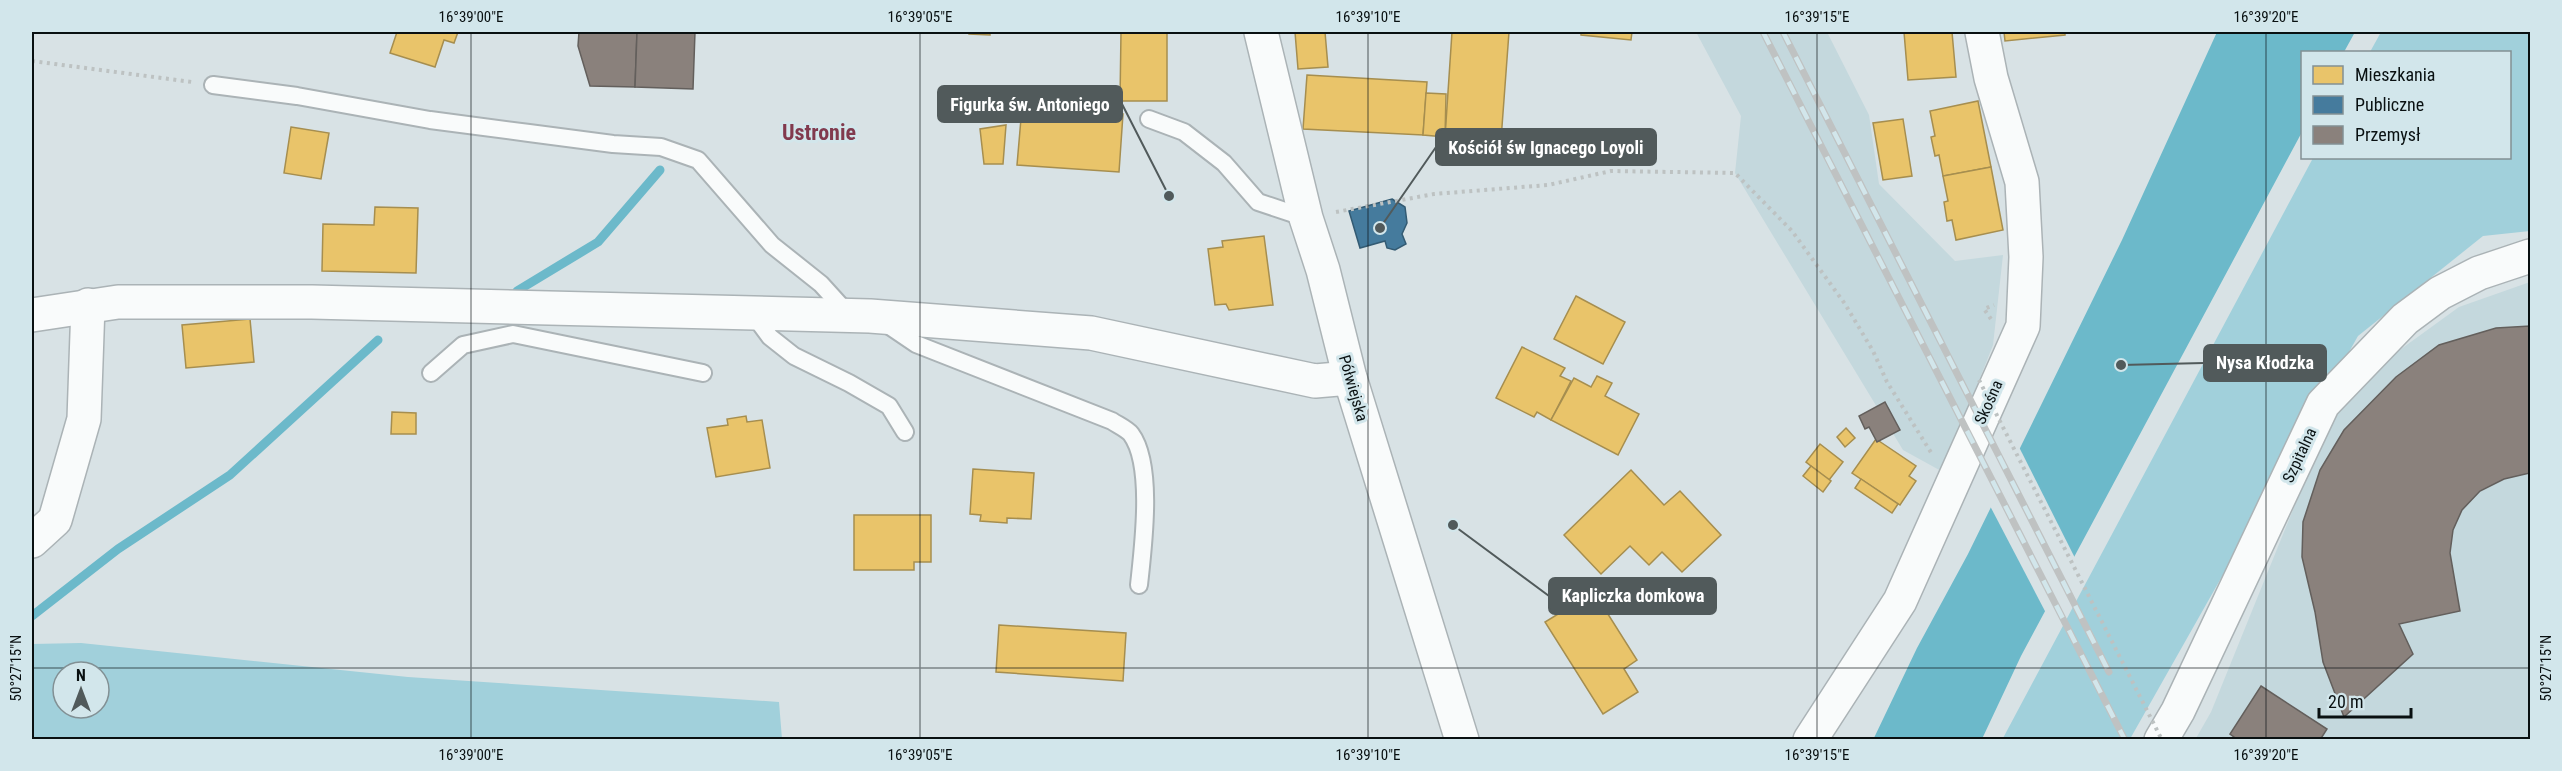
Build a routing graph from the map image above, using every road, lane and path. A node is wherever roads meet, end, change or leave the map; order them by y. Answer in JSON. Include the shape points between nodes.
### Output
{"nodes":[{"id":1,"x":1261,"y":32,"type":"edge"},
{"id":2,"x":1982,"y":32,"type":"edge"},
{"id":3,"x":32,"y":61,"type":"edge"},
{"id":4,"x":213,"y":85,"type":"joint"},
{"id":5,"x":1149,"y":119,"type":"dead end"},
{"id":6,"x":1306,"y":218,"type":"junction"},
{"id":7,"x":2530,"y":256,"type":"edge"},
{"id":8,"x":88,"y":305,"type":"junction"},
{"id":9,"x":753,"y":313,"type":"junction"},
{"id":10,"x":32,"y":315,"type":"edge"},
{"id":11,"x":864,"y":316,"type":"junction"},
{"id":12,"x":513,"y":320,"type":"junction"},
{"id":13,"x":431,"y":373,"type":"dead end"},
{"id":14,"x":703,"y":373,"type":"dead end"},
{"id":15,"x":1350,"y":378,"type":"junction"},
{"id":16,"x":1979,"y":380,"type":"dead end"},
{"id":17,"x":905,"y":432,"type":"dead end"},
{"id":18,"x":1954,"y":475,"type":"junction"},
{"id":19,"x":39,"y":527,"type":"edge"},
{"id":20,"x":1139,"y":585,"type":"dead end"},
{"id":21,"x":1462,"y":740,"type":"edge"},
{"id":22,"x":1810,"y":740,"type":"edge"},
{"id":23,"x":2161,"y":740,"type":"edge"}],
"edges":[{"from":1,"to":6,"type":"street","name":"Półwiejska"},
{"from":2,"to":18,"type":"street","name":"Skośna","via":[[1991,78],[2022,182],[2026,257],[2023,326]]},
{"from":3,"to":4,"type":"path"},
{"from":4,"to":11,"type":"lane","via":[[452,123],[661,147],[698,160],[772,245]]},
{"from":5,"to":6,"type":"lane","via":[[1184,132],[1224,163],[1258,202]]},
{"from":6,"to":15,"type":"street","name":"Półwiejska"},
{"from":6,"to":18,"type":"path","via":[[1434,194],[1548,185],[1611,171],[1736,173],[1792,231],[1845,304],[1930,453]]},
{"from":7,"to":23,"type":"street","name":"Szpitalna","via":[[2479,273],[2440,293],[2405,318],[2323,404],[2184,700]]},
{"from":8,"to":10,"type":"street"},
{"from":8,"to":12,"type":"street","via":[[312,302]]},
{"from":8,"to":19,"type":"street","via":[[84,419]]},
{"from":9,"to":11,"type":"street"},
{"from":9,"to":12,"type":"street"},
{"from":9,"to":17,"type":"lane","via":[[770,337],[795,356],[889,406]]},
{"from":11,"to":15,"type":"street","via":[[1091,333],[1315,381]]},
{"from":11,"to":20,"type":"lane","via":[[916,344],[1112,421],[1131,433],[1142,457],[1145,482]]},
{"from":12,"to":13,"type":"lane","via":[[463,345]]},
{"from":12,"to":14,"type":"lane"},
{"from":15,"to":21,"type":"street","name":"Półwiejska"},
{"from":16,"to":23,"type":"path","bridge":true},
{"from":18,"to":22,"type":"street","name":"Skośna","via":[[1900,602]]}]}
